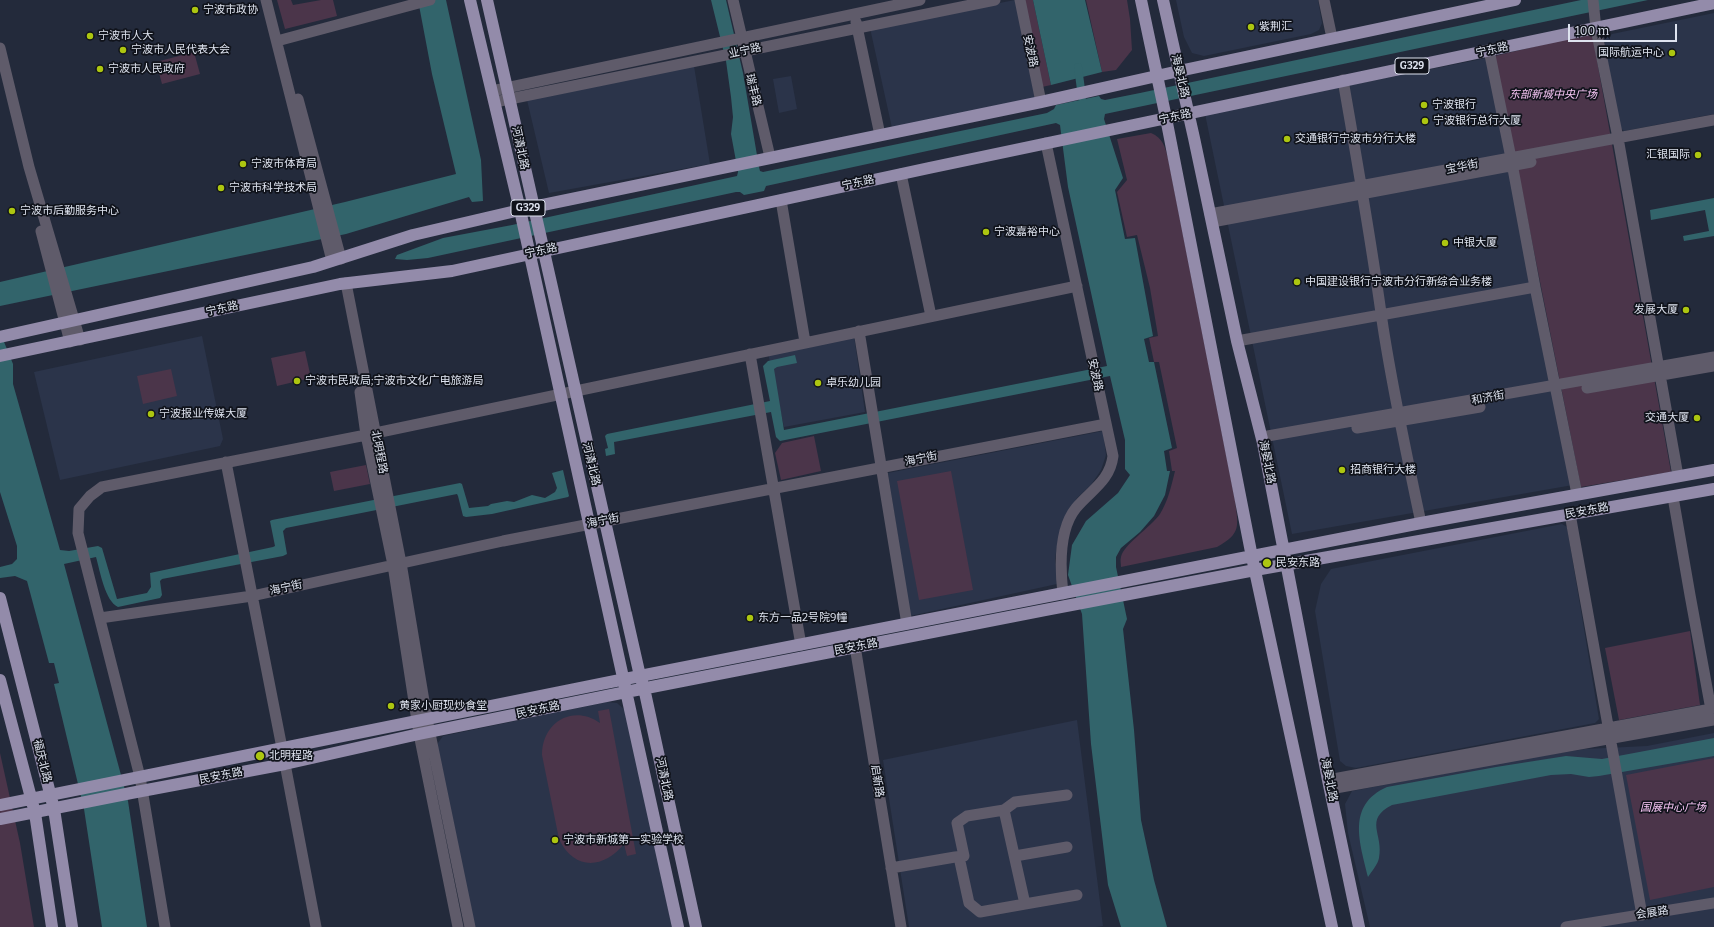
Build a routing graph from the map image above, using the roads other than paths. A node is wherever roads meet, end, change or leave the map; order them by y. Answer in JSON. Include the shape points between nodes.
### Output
{"nodes":[{"id":1,"x":266,"y":0,"type":"edge"},
{"id":2,"x":273,"y":0,"type":"edge"},
{"id":3,"x":409,"y":0,"type":"edge"},
{"id":4,"x":430,"y":0,"type":"edge"},
{"id":5,"x":470,"y":0,"type":"edge"},
{"id":6,"x":487,"y":0,"type":"edge"},
{"id":7,"x":732,"y":0,"type":"edge"},
{"id":8,"x":920,"y":0,"type":"edge"},
{"id":9,"x":995,"y":0,"type":"edge"},
{"id":10,"x":1020,"y":0,"type":"edge"},
{"id":11,"x":1142,"y":0,"type":"edge"},
{"id":12,"x":1163,"y":0,"type":"edge"},
{"id":13,"x":1324,"y":0,"type":"edge"},
{"id":14,"x":1515,"y":0,"type":"edge"},
{"id":15,"x":1593,"y":0,"type":"edge"},
{"id":16,"x":1488,"y":3,"type":"edge"},
{"id":17,"x":1714,"y":3,"type":"edge"},
{"id":18,"x":855,"y":14,"type":"junction"},
{"id":19,"x":858,"y":28,"type":"junction"},
{"id":20,"x":1596,"y":28,"type":"junction"},
{"id":21,"x":279,"y":38,"type":"junction"},
{"id":22,"x":741,"y":38,"type":"junction"},
{"id":23,"x":1332,"y":38,"type":"junction"},
{"id":24,"x":0,"y":48,"type":"edge"},
{"id":25,"x":1488,"y":50,"type":"junction"},
{"id":26,"x":744,"y":51,"type":"junction"},
{"id":27,"x":1179,"y":71,"type":"junction"},
{"id":28,"x":0,"y":74,"type":"edge"},
{"id":29,"x":1157,"y":76,"type":"junction"},
{"id":30,"x":1343,"y":80,"type":"junction"},
{"id":31,"x":508,"y":94,"type":"junction"},
{"id":32,"x":493,"y":97,"type":"junction"},
{"id":33,"x":1041,"y":102,"type":"junction"},
{"id":34,"x":1189,"y":114,"type":"junction"},
{"id":35,"x":1166,"y":118,"type":"junction"},
{"id":36,"x":1714,"y":120,"type":"edge"},
{"id":37,"x":1714,"y":127,"type":"edge"},
{"id":38,"x":880,"y":135,"type":"junction"},
{"id":39,"x":1618,"y":141,"type":"junction"},
{"id":40,"x":1046,"y":143,"type":"junction"},
{"id":41,"x":770,"y":157,"type":"junction"},
{"id":42,"x":1512,"y":161,"type":"junction"},
{"id":43,"x":901,"y":174,"type":"junction"},
{"id":44,"x":1362,"y":190,"type":"junction"},
{"id":45,"x":781,"y":200,"type":"junction"},
{"id":46,"x":532,"y":207,"type":"junction"},
{"id":47,"x":520,"y":210,"type":"junction"},
{"id":48,"x":1211,"y":218,"type":"junction"},
{"id":49,"x":543,"y":251,"type":"junction"},
{"id":50,"x":530,"y":254,"type":"junction"},
{"id":51,"x":336,"y":260,"type":"junction"},
{"id":52,"x":343,"y":283,"type":"junction"},
{"id":53,"x":1076,"y":286,"type":"junction"},
{"id":54,"x":1535,"y":288,"type":"junction"},
{"id":55,"x":1382,"y":315,"type":"junction"},
{"id":56,"x":931,"y":316,"type":"junction"},
{"id":57,"x":70,"y":322,"type":"junction"},
{"id":58,"x":859,"y":331,"type":"junction"},
{"id":59,"x":1,"y":337,"type":"edge"},
{"id":60,"x":75,"y":341,"type":"junction"},
{"id":61,"x":1237,"y":341,"type":"junction"},
{"id":62,"x":804,"y":342,"type":"junction"},
{"id":63,"x":750,"y":354,"type":"junction"},
{"id":64,"x":4,"y":356,"type":"edge"},
{"id":65,"x":1714,"y":357,"type":"edge"},
{"id":66,"x":1714,"y":366,"type":"edge"},
{"id":67,"x":1659,"y":371,"type":"junction"},
{"id":68,"x":574,"y":390,"type":"junction"},
{"id":69,"x":1556,"y":390,"type":"junction"},
{"id":70,"x":560,"y":393,"type":"junction"},
{"id":71,"x":1399,"y":417,"type":"junction"},
{"id":72,"x":1106,"y":424,"type":"junction"},
{"id":73,"x":370,"y":434,"type":"junction"},
{"id":74,"x":1263,"y":440,"type":"junction"},
{"id":75,"x":226,"y":462,"type":"junction"},
{"id":76,"x":881,"y":467,"type":"junction"},
{"id":77,"x":1714,"y":470,"type":"edge"},
{"id":78,"x":1678,"y":476,"type":"junction"},
{"id":79,"x":773,"y":488,"type":"junction"},
{"id":80,"x":1714,"y":489,"type":"edge"},
{"id":81,"x":1577,"y":494,"type":"junction"},
{"id":82,"x":1673,"y":497,"type":"junction"},
{"id":83,"x":1570,"y":514,"type":"junction"},
{"id":84,"x":604,"y":521,"type":"junction"},
{"id":85,"x":1421,"y":523,"type":"junction"},
{"id":86,"x":589,"y":524,"type":"junction"},
{"id":87,"x":1284,"y":551,"type":"junction"},
{"id":88,"x":1252,"y":557,"type":"junction"},
{"id":89,"x":397,"y":564,"type":"junction"},
{"id":90,"x":1287,"y":565,"type":"junction"},
{"id":91,"x":1255,"y":570,"type":"junction"},
{"id":92,"x":1063,"y":594,"type":"junction"},
{"id":93,"x":252,"y":596,"type":"junction"},
{"id":94,"x":0,"y":598,"type":"edge"},
{"id":95,"x":100,"y":618,"type":"junction"},
{"id":96,"x":907,"y":624,"type":"junction"},
{"id":97,"x":853,"y":634,"type":"junction"},
{"id":98,"x":801,"y":644,"type":"junction"},
{"id":99,"x":856,"y":647,"type":"junction"},
{"id":100,"x":640,"y":676,"type":"junction"},
{"id":101,"x":623,"y":679,"type":"junction"},
{"id":102,"x":0,"y":680,"type":"edge"},
{"id":103,"x":644,"y":688,"type":"junction"},
{"id":104,"x":626,"y":692,"type":"junction"},
{"id":105,"x":1711,"y":709,"type":"junction"},
{"id":106,"x":422,"y":720,"type":"junction"},
{"id":107,"x":1714,"y":722,"type":"edge"},
{"id":108,"x":424,"y":733,"type":"junction"},
{"id":109,"x":1609,"y":733,"type":"junction"},
{"id":110,"x":282,"y":748,"type":"junction"},
{"id":111,"x":285,"y":764,"type":"junction"},
{"id":112,"x":140,"y":777,"type":"junction"},
{"id":113,"x":1329,"y":784,"type":"junction"},
{"id":114,"x":143,"y":791,"type":"junction"},
{"id":115,"x":1067,"y":795,"type":"dead end"},
{"id":116,"x":50,"y":796,"type":"junction"},
{"id":117,"x":32,"y":799,"type":"junction"},
{"id":118,"x":0,"y":805,"type":"edge"},
{"id":119,"x":54,"y":809,"type":"junction"},
{"id":120,"x":1004,"y":810,"type":"junction"},
{"id":121,"x":35,"y":813,"type":"junction"},
{"id":122,"x":0,"y":820,"type":"edge"},
{"id":123,"x":1067,"y":847,"type":"dead end"},
{"id":124,"x":1014,"y":856,"type":"junction"},
{"id":125,"x":960,"y":857,"type":"junction"},
{"id":126,"x":891,"y":868,"type":"junction"},
{"id":127,"x":1077,"y":894,"type":"dead end"},
{"id":128,"x":1714,"y":903,"type":"edge"},
{"id":129,"x":1025,"y":904,"type":"junction"},
{"id":130,"x":1642,"y":915,"type":"junction"},
{"id":131,"x":52,"y":927,"type":"edge"},
{"id":132,"x":72,"y":927,"type":"edge"},
{"id":133,"x":165,"y":927,"type":"edge"},
{"id":134,"x":316,"y":927,"type":"edge"},
{"id":135,"x":458,"y":927,"type":"edge"},
{"id":136,"x":470,"y":927,"type":"edge"},
{"id":137,"x":678,"y":927,"type":"edge"},
{"id":138,"x":696,"y":927,"type":"edge"},
{"id":139,"x":901,"y":927,"type":"edge"},
{"id":140,"x":1332,"y":927,"type":"edge"},
{"id":141,"x":1359,"y":927,"type":"edge"},
{"id":142,"x":1566,"y":927,"type":"edge"}],
"edges":[{"from":1,"to":21,"type":"street"},
{"from":2,"to":21,"type":"street"},
{"from":3,"to":21,"type":"street"},
{"from":4,"to":21,"type":"street"},
{"from":5,"to":32,"type":"main road","name":"河清北路"},
{"from":6,"to":31,"type":"main road","name":"河清北路"},
{"from":7,"to":22,"type":"street","name":"瑞丰路"},
{"from":8,"to":18,"type":"street","name":"业宁路"},
{"from":9,"to":19,"type":"street","name":"业宁路"},
{"from":10,"to":33,"type":"street","name":"安波路"},
{"from":11,"to":29,"type":"main road","name":"海晏北路"},
{"from":12,"to":27,"type":"main road","name":"海晏北路"},
{"from":13,"to":23,"type":"street"},
{"from":14,"to":16,"type":"main road","name":"宁东路","number":"G329"},
{"from":15,"to":20,"type":"street"},
{"from":16,"to":23,"type":"main road","name":"宁东路","number":"G329"},
{"from":17,"to":20,"type":"main road","name":"宁东路","number":"G329"},
{"from":18,"to":19,"type":"street"},
{"from":18,"to":22,"type":"street","name":"业宁路"},
{"from":19,"to":26,"type":"street","name":"业宁路"},
{"from":19,"to":38,"type":"street"},
{"from":20,"to":25,"type":"main road","name":"宁东路","number":"G329"},
{"from":20,"to":39,"type":"street"},
{"from":21,"to":51,"type":"street"},
{"from":22,"to":26,"type":"street","name":"瑞丰路"},
{"from":22,"to":31,"type":"street","name":"业宁路"},
{"from":23,"to":27,"type":"main road","name":"宁东路","number":"G329"},
{"from":24,"to":57,"type":"street"},
{"from":25,"to":30,"type":"main road","name":"宁东路","number":"G329"},
{"from":25,"to":42,"type":"street"},
{"from":26,"to":31,"type":"street","name":"业宁路"},
{"from":26,"to":41,"type":"street","name":"瑞丰路"},
{"from":27,"to":29,"type":"main road","name":"宁东路","number":"G329"},
{"from":27,"to":34,"type":"main road","name":"海晏北路"},
{"from":28,"to":57,"type":"street"},
{"from":29,"to":33,"type":"main road","name":"宁东路","number":"G329"},
{"from":29,"to":35,"type":"main road","name":"海晏北路"},
{"from":30,"to":34,"type":"main road","name":"宁东路","number":"G329"},
{"from":30,"to":44,"type":"street"},
{"from":31,"to":32,"type":"street","name":"业宁路"},
{"from":31,"to":46,"type":"main road","name":"河清北路"},
{"from":32,"to":47,"type":"main road","name":"河清北路"},
{"from":33,"to":38,"type":"main road","name":"宁东路","number":"G329"},
{"from":34,"to":35,"type":"main road","name":"宁东路","number":"G329"},
{"from":34,"to":48,"type":"main road","name":"海晏北路"},
{"from":35,"to":40,"type":"main road","name":"宁东路","number":"G329"},
{"from":35,"to":88,"type":"main road","name":"海晏北路"},
{"from":36,"to":39,"type":"street","name":"宝华街"},
{"from":37,"to":39,"type":"street","name":"宝华街"},
{"from":38,"to":41,"type":"main road","name":"宁东路","number":"G329"},
{"from":39,"to":42,"type":"street","name":"宝华街"},
{"from":39,"to":67,"type":"street"},
{"from":40,"to":43,"type":"main road","name":"宁东路","number":"G329"},
{"from":40,"to":53,"type":"street","name":"安波路"},
{"from":41,"to":46,"type":"main road","name":"宁东路","number":"G329"},
{"from":42,"to":44,"type":"street","name":"宝华街"},
{"from":42,"to":54,"type":"street"},
{"from":43,"to":45,"type":"main road","name":"宁东路","number":"G329"},
{"from":43,"to":56,"type":"street"},
{"from":44,"to":48,"type":"street","name":"宝华街"},
{"from":44,"to":55,"type":"street"},
{"from":45,"to":49,"type":"main road","name":"宁东路","number":"G329"},
{"from":45,"to":62,"type":"street"},
{"from":46,"to":47,"type":"main road","name":"宁东路","number":"G329"},
{"from":46,"to":49,"type":"main road","name":"河清北路"},
{"from":47,"to":50,"type":"main road","name":"河清北路"},
{"from":47,"to":51,"type":"main road","name":"宁东路","number":"G329","via":[[413,235]]},
{"from":48,"to":61,"type":"main road","name":"海晏北路"},
{"from":49,"to":50,"type":"main road","name":"宁东路","number":"G329"},
{"from":49,"to":68,"type":"main road","name":"河清北路"},
{"from":50,"to":52,"type":"main road","name":"宁东路","number":"G329","via":[[452,271]]},
{"from":50,"to":70,"type":"main road","name":"河清北路"},
{"from":51,"to":57,"type":"main road","name":"宁东路","number":"G329"},
{"from":52,"to":60,"type":"main road","name":"宁东路","number":"G329"},
{"from":52,"to":73,"type":"street","name":"北明程路"},
{"from":53,"to":56,"type":"street"},
{"from":53,"to":72,"type":"street","name":"安波路"},
{"from":54,"to":55,"type":"street"},
{"from":54,"to":69,"type":"street"},
{"from":55,"to":61,"type":"street"},
{"from":55,"to":71,"type":"street"},
{"from":56,"to":58,"type":"street"},
{"from":57,"to":59,"type":"main road","name":"宁东路","number":"G329"},
{"from":57,"to":60,"type":"street"},
{"from":58,"to":62,"type":"street"},
{"from":58,"to":76,"type":"street"},
{"from":60,"to":64,"type":"main road","name":"宁东路","number":"G329"},
{"from":61,"to":74,"type":"main road","name":"海晏北路"},
{"from":62,"to":63,"type":"street"},
{"from":63,"to":68,"type":"street"},
{"from":63,"to":79,"type":"street"},
{"from":65,"to":67,"type":"street","name":"和济街"},
{"from":66,"to":67,"type":"street","name":"和济街"},
{"from":67,"to":69,"type":"street","name":"和济街"},
{"from":67,"to":78,"type":"street"},
{"from":68,"to":70,"type":"street"},
{"from":68,"to":84,"type":"main road","name":"河清北路"},
{"from":69,"to":71,"type":"street","name":"和济街"},
{"from":69,"to":81,"type":"street"},
{"from":70,"to":73,"type":"street"},
{"from":70,"to":86,"type":"main road","name":"河清北路"},
{"from":71,"to":74,"type":"street","name":"和济街"},
{"from":71,"to":85,"type":"street"},
{"from":72,"to":76,"type":"street","name":"海宁街"},
{"from":72,"to":92,"type":"street","name":"安波路","via":[[1112,464],[1101,484],[1072,514],[1063,540],[1061,557]]},
{"from":73,"to":75,"type":"street"},
{"from":73,"to":89,"type":"street","name":"北明程路"},
{"from":74,"to":87,"type":"main road","name":"海晏北路"},
{"from":75,"to":93,"type":"street"},
{"from":75,"to":95,"type":"street","via":[[102,487],[79,509],[78,533]]},
{"from":76,"to":79,"type":"street","name":"海宁街"},
{"from":76,"to":96,"type":"street"},
{"from":77,"to":78,"type":"main road","name":"民安东路"},
{"from":78,"to":81,"type":"main road","name":"民安东路"},
{"from":79,"to":84,"type":"street","name":"海宁街"},
{"from":79,"to":98,"type":"street"},
{"from":80,"to":82,"type":"main road","name":"民安东路"},
{"from":81,"to":85,"type":"main road","name":"民安东路"},
{"from":82,"to":83,"type":"main road","name":"民安东路"},
{"from":82,"to":105,"type":"street"},
{"from":83,"to":90,"type":"main road","name":"民安东路"},
{"from":83,"to":109,"type":"street"},
{"from":84,"to":86,"type":"street","name":"海宁街"},
{"from":84,"to":100,"type":"main road","name":"河清北路"},
{"from":85,"to":87,"type":"main road","name":"民安东路"},
{"from":86,"to":89,"type":"street","name":"海宁街"},
{"from":86,"to":101,"type":"main road","name":"河清北路"},
{"from":87,"to":88,"type":"main road","name":"民安东路"},
{"from":87,"to":90,"type":"main road","name":"海晏北路"},
{"from":88,"to":91,"type":"main road","name":"海晏北路"},
{"from":88,"to":92,"type":"main road","name":"民安东路"},
{"from":89,"to":93,"type":"street","name":"海宁街"},
{"from":89,"to":106,"type":"street","name":"北明程路"},
{"from":90,"to":91,"type":"main road","name":"民安东路"},
{"from":90,"to":113,"type":"main road","name":"海晏北路"},
{"from":91,"to":99,"type":"main road","name":"民安东路"},
{"from":91,"to":140,"type":"main road","name":"海晏北路"},
{"from":92,"to":96,"type":"main road","name":"民安东路"},
{"from":93,"to":95,"type":"street","name":"海宁街"},
{"from":93,"to":110,"type":"street"},
{"from":94,"to":116,"type":"main road","name":"福庆北路"},
{"from":95,"to":112,"type":"street"},
{"from":96,"to":97,"type":"main road","name":"民安东路"},
{"from":97,"to":98,"type":"main road","name":"民安东路"},
{"from":97,"to":99,"type":"street","name":"启新路"},
{"from":98,"to":100,"type":"main road","name":"民安东路"},
{"from":99,"to":103,"type":"main road","name":"民安东路"},
{"from":99,"to":126,"type":"street","name":"启新路"},
{"from":100,"to":101,"type":"main road","name":"民安东路"},
{"from":100,"to":103,"type":"main road","name":"河清北路"},
{"from":101,"to":104,"type":"main road","name":"河清北路"},
{"from":101,"to":106,"type":"main road","name":"民安东路"},
{"from":102,"to":117,"type":"main road","name":"福庆北路"},
{"from":103,"to":104,"type":"main road","name":"民安东路"},
{"from":103,"to":138,"type":"main road","name":"河清北路"},
{"from":104,"to":108,"type":"main road","name":"民安东路"},
{"from":104,"to":137,"type":"main road","name":"河清北路"},
{"from":105,"to":107,"type":"street"},
{"from":105,"to":109,"type":"street"},
{"from":106,"to":108,"type":"street","name":"北明程路"},
{"from":106,"to":110,"type":"main road","name":"民安东路"},
{"from":107,"to":109,"type":"street"},
{"from":108,"to":111,"type":"main road","name":"民安东路"},
{"from":108,"to":135,"type":"street","name":"北明程路"},
{"from":108,"to":136,"type":"street","name":"北明程路"},
{"from":109,"to":113,"type":"street"},
{"from":109,"to":130,"type":"street"},
{"from":110,"to":111,"type":"street"},
{"from":110,"to":112,"type":"main road","name":"民安东路"},
{"from":111,"to":114,"type":"main road","name":"民安东路"},
{"from":111,"to":134,"type":"street"},
{"from":112,"to":114,"type":"street"},
{"from":112,"to":116,"type":"main road","name":"民安东路"},
{"from":113,"to":141,"type":"main road","name":"海晏北路"},
{"from":114,"to":119,"type":"main road","name":"民安东路"},
{"from":114,"to":133,"type":"street"},
{"from":115,"to":120,"type":"street","via":[[1015,802]]},
{"from":116,"to":117,"type":"main road","name":"民安东路"},
{"from":116,"to":119,"type":"main road","name":"福庆北路"},
{"from":117,"to":118,"type":"main road","name":"民安东路"},
{"from":117,"to":121,"type":"main road","name":"福庆北路"},
{"from":119,"to":121,"type":"main road","name":"民安东路"},
{"from":119,"to":132,"type":"main road","name":"福庆北路"},
{"from":120,"to":124,"type":"street"},
{"from":120,"to":125,"type":"street","via":[[967,816],[957,823],[964,856]]},
{"from":121,"to":122,"type":"main road","name":"民安东路"},
{"from":121,"to":131,"type":"main road","name":"福庆北路"},
{"from":123,"to":124,"type":"street"},
{"from":124,"to":129,"type":"street"},
{"from":125,"to":126,"type":"street"},
{"from":125,"to":129,"type":"street","via":[[969,903],[980,912]]},
{"from":126,"to":139,"type":"street","name":"启新路"},
{"from":127,"to":129,"type":"street"},
{"from":128,"to":130,"type":"street","name":"会展路"},
{"from":130,"to":142,"type":"street","name":"会展路"}]}
